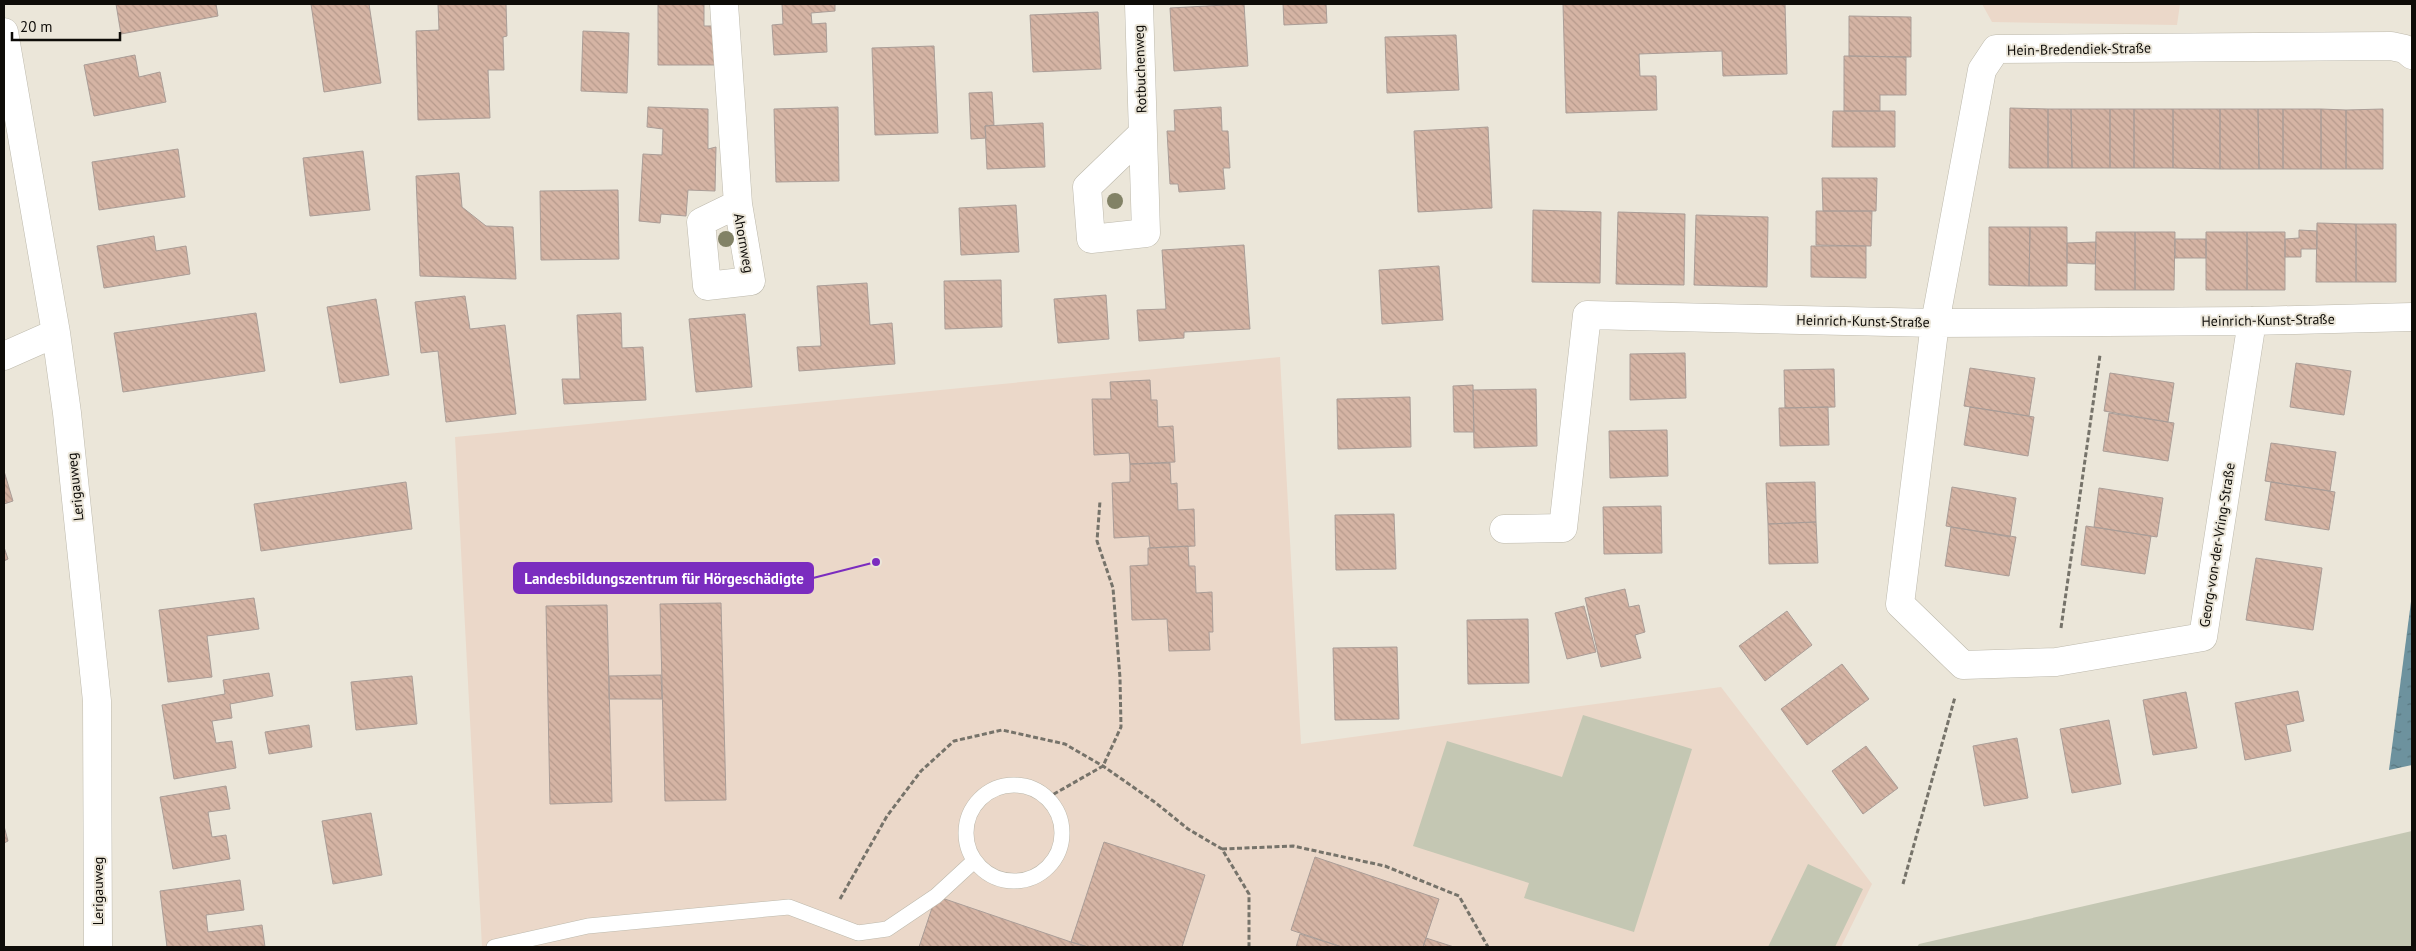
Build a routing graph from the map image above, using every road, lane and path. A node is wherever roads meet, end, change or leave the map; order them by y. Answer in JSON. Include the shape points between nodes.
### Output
{"nodes":[{"id":1,"x":724,"y":4,"type":"edge"},
{"id":2,"x":1139,"y":4,"type":"edge"},
{"id":3,"x":4,"y":32,"type":"edge"},
{"id":4,"x":2412,"y":55,"type":"edge"},
{"id":5,"x":1142,"y":134,"type":"dead end"},
{"id":6,"x":738,"y":204,"type":"dead end"},
{"id":7,"x":2412,"y":317,"type":"edge"},
{"id":8,"x":2252,"y":321,"type":"junction"},
{"id":9,"x":2104,"y":322,"type":"junction"},
{"id":10,"x":1935,"y":323,"type":"junction"},
{"id":11,"x":56,"y":333,"type":"junction"},
{"id":12,"x":4,"y":356,"type":"edge"},
{"id":13,"x":1100,"y":501,"type":"dead end"},
{"id":14,"x":1504,"y":529,"type":"dead end"},
{"id":15,"x":2056,"y":662,"type":"junction"},
{"id":16,"x":1963,"y":665,"type":"junction"},
{"id":17,"x":1103,"y":766,"type":"junction"},
{"id":18,"x":1047,"y":798,"type":"junction"},
{"id":19,"x":1222,"y":849,"type":"junction"},
{"id":20,"x":974,"y":861,"type":"junction"},
{"id":21,"x":1904,"y":884,"type":"dead end"},
{"id":22,"x":828,"y":920,"type":"junction"},
{"id":23,"x":98,"y":947,"type":"edge"},
{"id":24,"x":494,"y":947,"type":"edge"},
{"id":25,"x":1249,"y":947,"type":"edge"},
{"id":26,"x":1488,"y":947,"type":"edge"}],
"edges":[{"from":1,"to":6,"type":"street","name":"Ahornweg"},
{"from":2,"to":5,"type":"street","name":"Rotbuchenweg"},
{"from":3,"to":11,"type":"street","name":"Lerigauweg"},
{"from":4,"to":10,"type":"street","name":"Hein-Bredendiek-Straße","via":[[2406,49],[2392,46],[1996,49],[1982,70]]},
{"from":7,"to":8,"type":"street","name":"Heinrich-Kunst-Straße"},
{"from":8,"to":9,"type":"street","name":"Heinrich-Kunst-Straße"},
{"from":8,"to":15,"type":"street","name":"Georg-von-der-Vring-Straße","via":[[2203,637]]},
{"from":9,"to":10,"type":"street","name":"Heinrich-Kunst-Straße"},
{"from":9,"to":15,"type":"path"},
{"from":10,"to":14,"type":"street","name":"Heinrich-Kunst-Straße","via":[[1588,315],[1563,528]]},
{"from":10,"to":16,"type":"street","via":[[1900,604]]},
{"from":11,"to":12,"type":"street"},
{"from":11,"to":23,"type":"street","name":"Lerigauweg","via":[[97,701]]},
{"from":13,"to":17,"type":"path","via":[[1097,541],[1113,588],[1121,727]]},
{"from":15,"to":16,"type":"street","name":"Georg-von-der-Vring-Straße"},
{"from":16,"to":21,"type":"path"},
{"from":17,"to":18,"type":"path"},
{"from":17,"to":19,"type":"path","via":[[1188,829]]},
{"from":17,"to":22,"type":"path","via":[[1065,744],[1002,730],[954,741],[921,771],[887,816]]},
{"from":18,"to":20,"type":"lane","via":[[1018,785],[988,792],[976,802],[966,831]]},
{"from":18,"to":20,"type":"lane","via":[[1061,826],[1061,842],[1045,869],[1016,881],[1000,879]]},
{"from":19,"to":25,"type":"path","via":[[1250,894]]},
{"from":19,"to":26,"type":"path","via":[[1293,846],[1385,866],[1459,896]]},
{"from":20,"to":22,"type":"lane","via":[[936,896],[887,929],[858,932]]},
{"from":22,"to":24,"type":"lane","via":[[789,907],[588,926]]}]}
